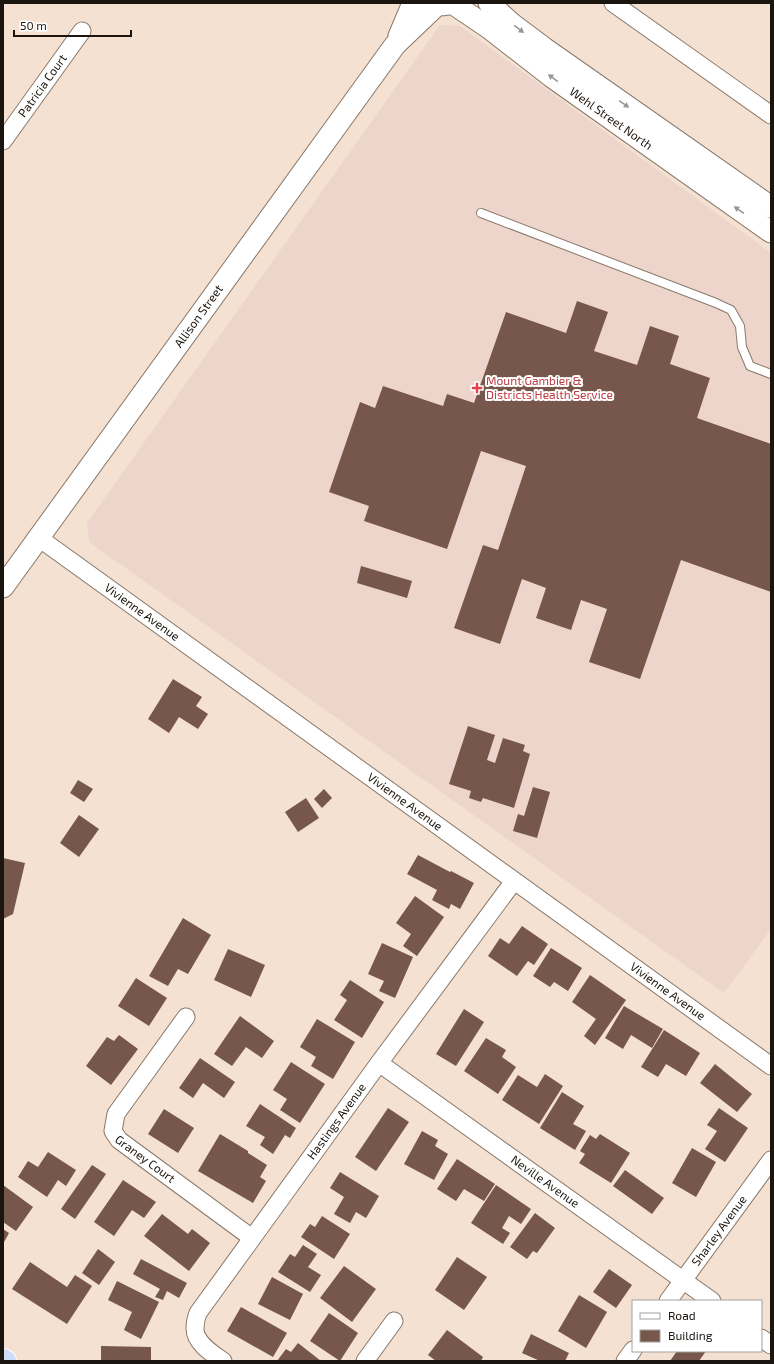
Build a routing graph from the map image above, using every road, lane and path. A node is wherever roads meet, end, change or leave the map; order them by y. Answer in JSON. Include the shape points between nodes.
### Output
{"nodes":[{"id":1,"x":413,"y":3,"type":"edge"},
{"id":2,"x":489,"y":3,"type":"edge"},
{"id":3,"x":613,"y":3,"type":"edge"},
{"id":4,"x":440,"y":4,"type":"edge"},
{"id":5,"x":82,"y":31,"type":"dead end"},
{"id":6,"x":395,"y":45,"type":"junction"},
{"id":7,"x":771,"y":115,"type":"edge"},
{"id":8,"x":3,"y":141,"type":"edge"},
{"id":9,"x":771,"y":207,"type":"edge"},
{"id":10,"x":481,"y":213,"type":"dead end"},
{"id":11,"x":771,"y":232,"type":"edge"},
{"id":12,"x":771,"y":374,"type":"edge"},
{"id":13,"x":39,"y":538,"type":"junction"},
{"id":14,"x":3,"y":587,"type":"edge"},
{"id":15,"x":514,"y":881,"type":"junction"},
{"id":16,"x":186,"y":1017,"type":"dead end"},
{"id":17,"x":379,"y":1063,"type":"junction"},
{"id":18,"x":771,"y":1066,"type":"edge"},
{"id":19,"x":771,"y":1160,"type":"edge"},
{"id":20,"x":252,"y":1238,"type":"junction"},
{"id":21,"x":683,"y":1279,"type":"junction"},
{"id":22,"x":669,"y":1300,"type":"edge"},
{"id":23,"x":711,"y":1300,"type":"edge"},
{"id":24,"x":394,"y":1320,"type":"dead end"},
{"id":25,"x":762,"y":1339,"type":"edge"},
{"id":26,"x":771,"y":1345,"type":"edge"},
{"id":27,"x":632,"y":1351,"type":"edge"},
{"id":28,"x":223,"y":1361,"type":"edge"},
{"id":29,"x":365,"y":1361,"type":"edge"},
{"id":30,"x":625,"y":1361,"type":"edge"}],
"edges":[{"from":1,"to":6,"type":"street","name":"Allison Street"},
{"from":2,"to":9,"type":"street","name":"Wehl Street North","one_way":true,"via":[[544,48]]},
{"from":3,"to":7,"type":"street"},
{"from":4,"to":6,"type":"street","name":"Allison Street"},
{"from":11,"to":4,"type":"street","name":"Wehl Street North","one_way":true,"via":[[552,77],[489,28]]},
{"from":5,"to":8,"type":"street","name":"Patricia Court"},
{"from":6,"to":13,"type":"street","name":"Allison Street"},
{"from":10,"to":12,"type":"lane","via":[[731,310],[740,326],[742,347],[750,366]]},
{"from":13,"to":14,"type":"street","name":"Allison Street"},
{"from":13,"to":15,"type":"street","name":"Vivienne Avenue"},
{"from":15,"to":17,"type":"street","name":"Hastings Avenue"},
{"from":15,"to":18,"type":"street","name":"Vivienne Avenue"},
{"from":16,"to":20,"type":"street","name":"Graney Court","via":[[116,1114],[113,1131],[119,1140]]},
{"from":17,"to":20,"type":"street","name":"Hastings Avenue"},
{"from":17,"to":21,"type":"street","name":"Neville Avenue"},
{"from":19,"to":21,"type":"street","name":"Sharley Avenue"},
{"from":20,"to":28,"type":"street","name":"Hastings Avenue","via":[[201,1308],[195,1323],[197,1337],[209,1351]]},
{"from":21,"to":22,"type":"street","name":"Sharley Avenue"},
{"from":21,"to":23,"type":"street","name":"Neville Avenue"},
{"from":24,"to":29,"type":"street"},
{"from":25,"to":26,"type":"street"},
{"from":27,"to":30,"type":"street"}]}
